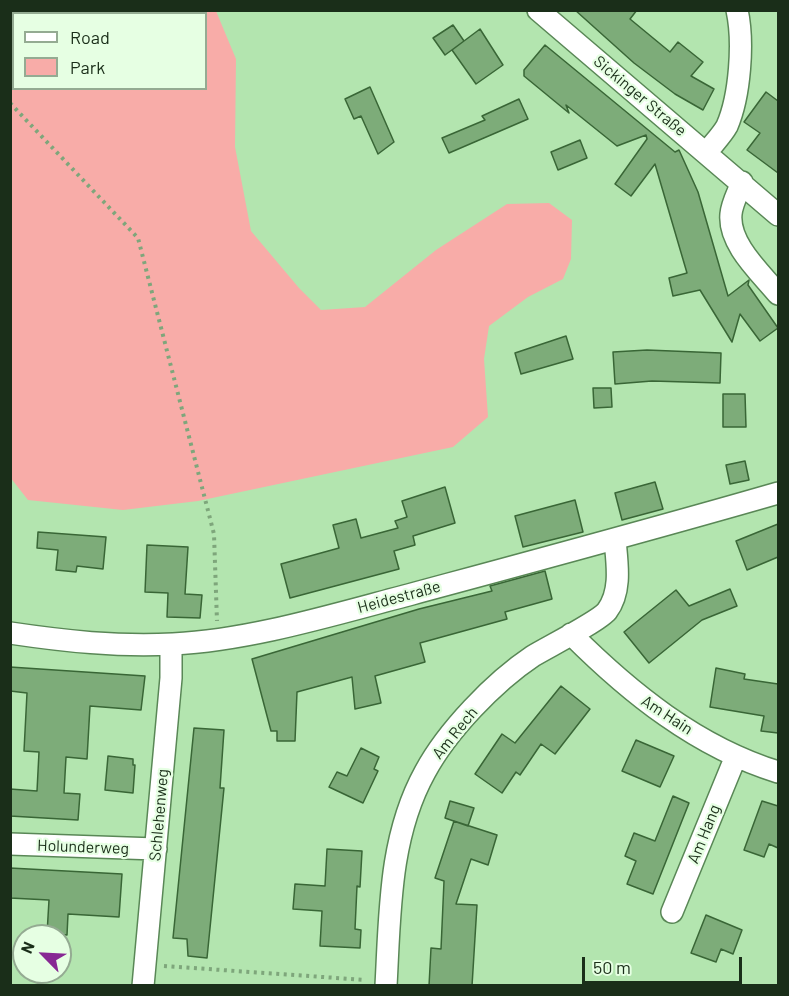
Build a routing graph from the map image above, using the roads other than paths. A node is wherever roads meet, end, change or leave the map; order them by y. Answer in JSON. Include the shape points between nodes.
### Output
{"nodes":[{"id":1,"x":538,"y":10,"type":"edge"},
{"id":2,"x":737,"y":10,"type":"edge"},
{"id":3,"x":707,"y":152,"type":"junction"},
{"id":4,"x":742,"y":182,"type":"junction"},
{"id":5,"x":778,"y":214,"type":"edge"},
{"id":6,"x":778,"y":294,"type":"edge"},
{"id":7,"x":778,"y":493,"type":"edge"},
{"id":8,"x":615,"y":540,"type":"junction"},
{"id":9,"x":10,"y":633,"type":"edge"},
{"id":10,"x":571,"y":634,"type":"junction"},
{"id":11,"x":171,"y":645,"type":"junction"},
{"id":12,"x":736,"y":756,"type":"junction"},
{"id":13,"x":778,"y":772,"type":"edge"},
{"id":14,"x":10,"y":844,"type":"edge"},
{"id":15,"x":156,"y":849,"type":"junction"},
{"id":16,"x":672,"y":912,"type":"dead end"},
{"id":17,"x":144,"y":975,"type":"edge"},
{"id":18,"x":386,"y":983,"type":"edge"}],
"edges":[{"from":1,"to":3,"type":"street","name":"Sickinger Straße"},
{"from":2,"to":3,"type":"street","via":[[739,68],[733,103],[726,126]]},
{"from":3,"to":4,"type":"street","name":"Sickinger Straße"},
{"from":4,"to":5,"type":"street","name":"Sickinger Straße"},
{"from":4,"to":6,"type":"street","via":[[733,204],[732,228]]},
{"from":7,"to":8,"type":"street","name":"Heidestraße"},
{"from":8,"to":10,"type":"street","name":"Am Rech","via":[[618,579],[614,596],[606,612]]},
{"from":8,"to":11,"type":"street","name":"Heidestraße","via":[[334,614]]},
{"from":9,"to":11,"type":"street","name":"Heidestraße","via":[[75,642]]},
{"from":10,"to":12,"type":"street","name":"Am Hain","via":[[613,677],[646,703]]},
{"from":10,"to":18,"type":"street","name":"Am Rech","via":[[531,658],[484,698],[446,740],[426,770],[411,800],[399,840]]},
{"from":11,"to":15,"type":"street","name":"Schlehenweg"},
{"from":12,"to":13,"type":"street","name":"Am Hain"},
{"from":12,"to":16,"type":"street","name":"Am Hang"},
{"from":14,"to":15,"type":"street","name":"Holunderweg"},
{"from":15,"to":17,"type":"street","name":"Schlehenweg"}]}
